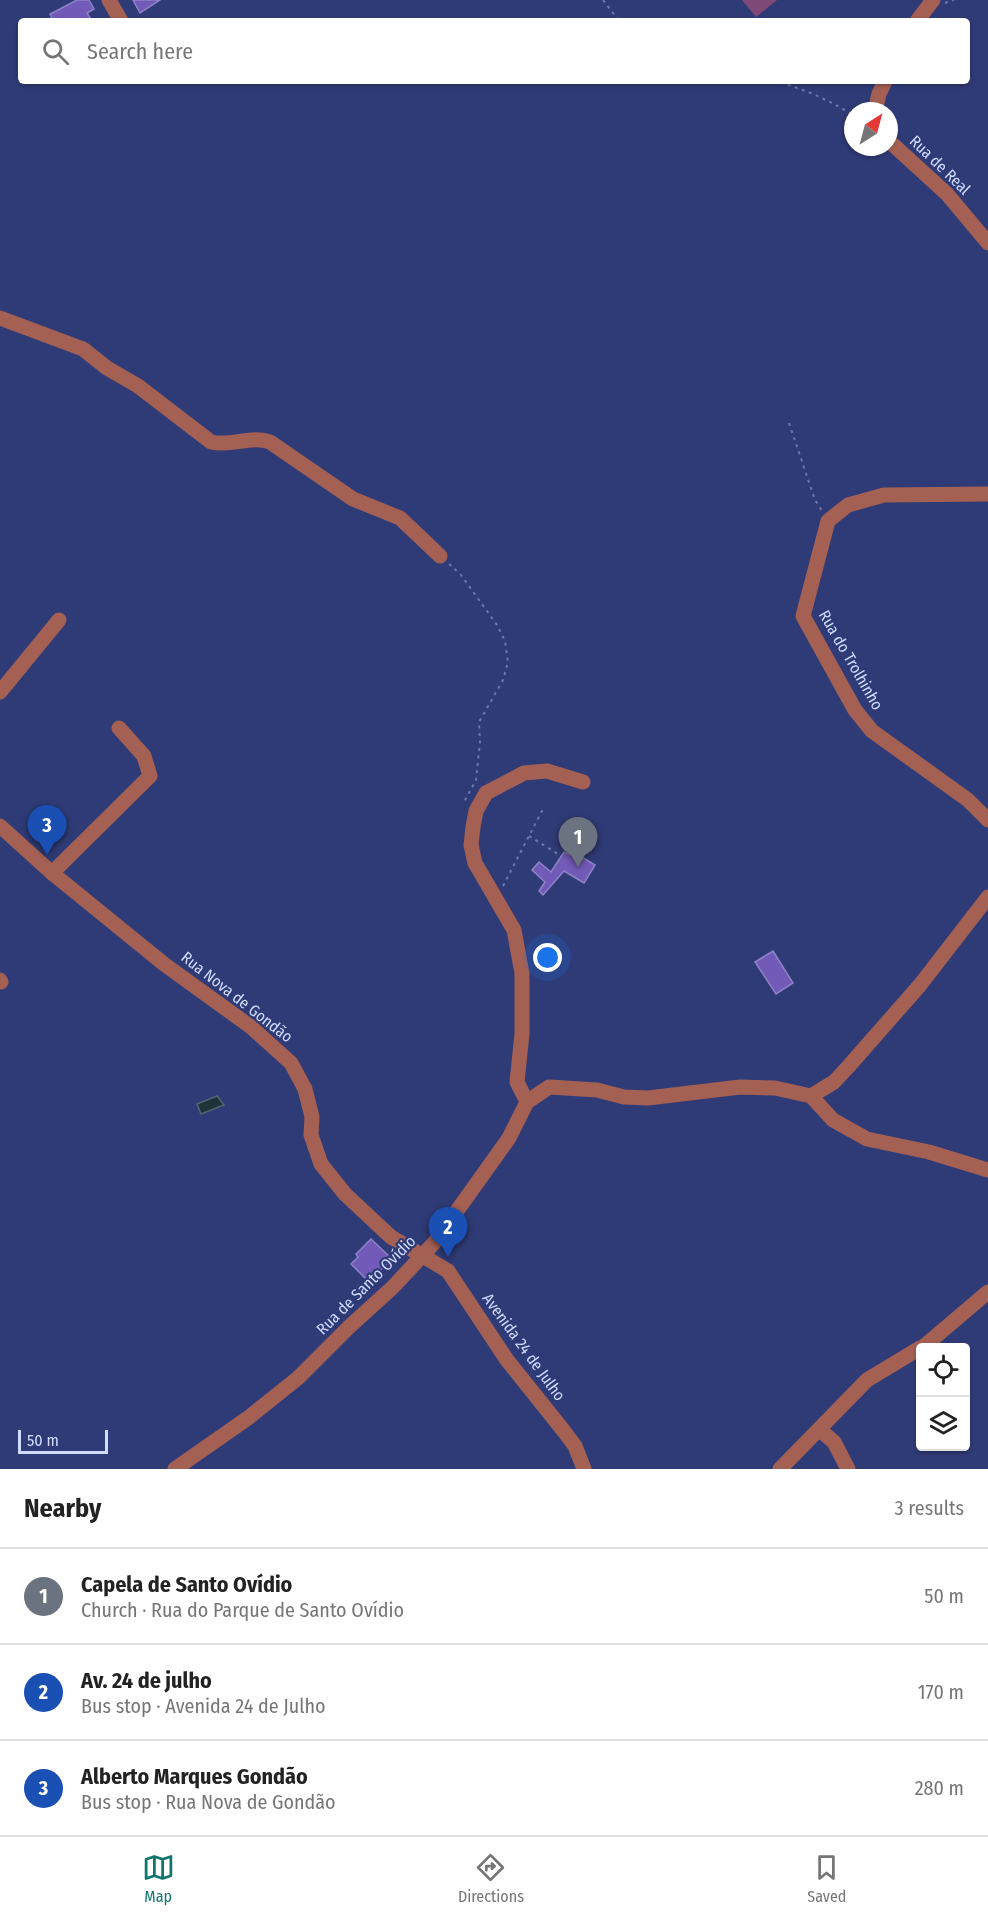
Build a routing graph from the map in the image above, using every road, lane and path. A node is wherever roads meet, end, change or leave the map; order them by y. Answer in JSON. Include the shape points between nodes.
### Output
{"nodes":[{"id":1,"x":109,"y":0,"type":"edge"},
{"id":2,"x":603,"y":0,"type":"edge"},
{"id":3,"x":916,"y":0,"type":"edge"},
{"id":4,"x":933,"y":0,"type":"edge"},
{"id":5,"x":118,"y":18,"type":"edge"},
{"id":6,"x":617,"y":18,"type":"edge"},
{"id":7,"x":912,"y":18,"type":"edge"},
{"id":8,"x":919,"y":18,"type":"edge"},
{"id":9,"x":787,"y":84,"type":"edge"},
{"id":10,"x":884,"y":84,"type":"edge"},
{"id":11,"x":877,"y":102,"type":"edge"},
{"id":12,"x":844,"y":109,"type":"edge"},
{"id":13,"x":898,"y":149,"type":"edge"},
{"id":14,"x":988,"y":243,"type":"edge"},
{"id":15,"x":0,"y":318,"type":"edge"},
{"id":16,"x":789,"y":423,"type":"dead end"},
{"id":17,"x":988,"y":494,"type":"edge"},
{"id":18,"x":828,"y":521,"type":"junction"},
{"id":19,"x":440,"y":556,"type":"joint"},
{"id":20,"x":59,"y":621,"type":"dead end"},
{"id":21,"x":0,"y":692,"type":"edge"},
{"id":22,"x":119,"y":728,"type":"dead end"},
{"id":23,"x":584,"y":782,"type":"dead end"},
{"id":24,"x":464,"y":805,"type":"dead end"},
{"id":25,"x":543,"y":809,"type":"dead end"},
{"id":26,"x":988,"y":820,"type":"edge"},
{"id":27,"x":0,"y":826,"type":"edge"},
{"id":28,"x":529,"y":836,"type":"junction"},
{"id":29,"x":558,"y":854,"type":"dead end"},
{"id":30,"x":52,"y":873,"type":"junction"},
{"id":31,"x":988,"y":897,"type":"edge"},
{"id":32,"x":496,"y":899,"type":"junction"},
{"id":33,"x":811,"y":1096,"type":"junction"},
{"id":34,"x":527,"y":1102,"type":"junction"},
{"id":35,"x":988,"y":1170,"type":"edge"},
{"id":36,"x":423,"y":1256,"type":"junction"},
{"id":37,"x":988,"y":1292,"type":"edge"},
{"id":38,"x":927,"y":1343,"type":"edge"},
{"id":39,"x":916,"y":1351,"type":"edge"},
{"id":40,"x":820,"y":1430,"type":"junction"},
{"id":41,"x":175,"y":1469,"type":"edge"},
{"id":42,"x":584,"y":1469,"type":"edge"},
{"id":43,"x":780,"y":1469,"type":"edge"},
{"id":44,"x":848,"y":1469,"type":"edge"}],
"edges":[{"from":1,"to":5,"type":"street"},
{"from":2,"to":6,"type":"path"},
{"from":3,"to":7,"type":"street"},
{"from":4,"to":8,"type":"street"},
{"from":9,"to":12,"type":"path"},
{"from":10,"to":11,"type":"street"},
{"from":13,"to":14,"type":"street","name":"Rua de Real","via":[[947,194]]},
{"from":15,"to":19,"type":"street","via":[[83,349],[211,442],[223,445],[258,438],[270,442],[353,499],[399,518]]},
{"from":16,"to":18,"type":"path","via":[[815,500]]},
{"from":17,"to":18,"type":"street","via":[[884,495],[848,505]]},
{"from":18,"to":26,"type":"street","name":"Rua do Trolhinho","via":[[803,616],[855,710],[872,732],[968,800]]},
{"from":19,"to":24,"type":"path","via":[[461,575],[497,625],[505,641],[508,662],[503,680],[479,722],[476,780]]},
{"from":20,"to":21,"type":"street"},
{"from":22,"to":30,"type":"street","via":[[144,756],[150,776]]},
{"from":23,"to":32,"type":"street","via":[[547,771],[524,772],[486,793],[476,811],[471,845],[476,863]]},
{"from":25,"to":28,"type":"path"},
{"from":27,"to":30,"type":"street","name":"Rua Nova de Gondão"},
{"from":28,"to":29,"type":"path"},
{"from":28,"to":32,"type":"path"},
{"from":30,"to":36,"type":"street","name":"Rua Nova de Gondão","via":[[291,1063],[305,1089],[312,1117],[311,1135],[321,1164],[345,1194],[383,1229]]},
{"from":31,"to":33,"type":"street","via":[[920,985],[856,1058],[834,1082]]},
{"from":32,"to":34,"type":"street","via":[[514,930],[522,973],[517,1082]]},
{"from":33,"to":34,"type":"street","via":[[776,1088],[740,1087],[648,1098],[549,1087]]},
{"from":33,"to":35,"type":"street","via":[[833,1120],[867,1139]]},
{"from":34,"to":36,"type":"street","name":"Rua de Santo Ovídio","via":[[509,1138]]},
{"from":36,"to":41,"type":"street","name":"Rua de Santo Ovídio","via":[[298,1378]]},
{"from":36,"to":42,"type":"street","name":"Avenida 24 de Julho","via":[[448,1271],[507,1360],[575,1446]]},
{"from":37,"to":38,"type":"street"},
{"from":39,"to":40,"type":"street","via":[[867,1380]]},
{"from":40,"to":43,"type":"street"},
{"from":40,"to":44,"type":"street","via":[[834,1442]]}]}
